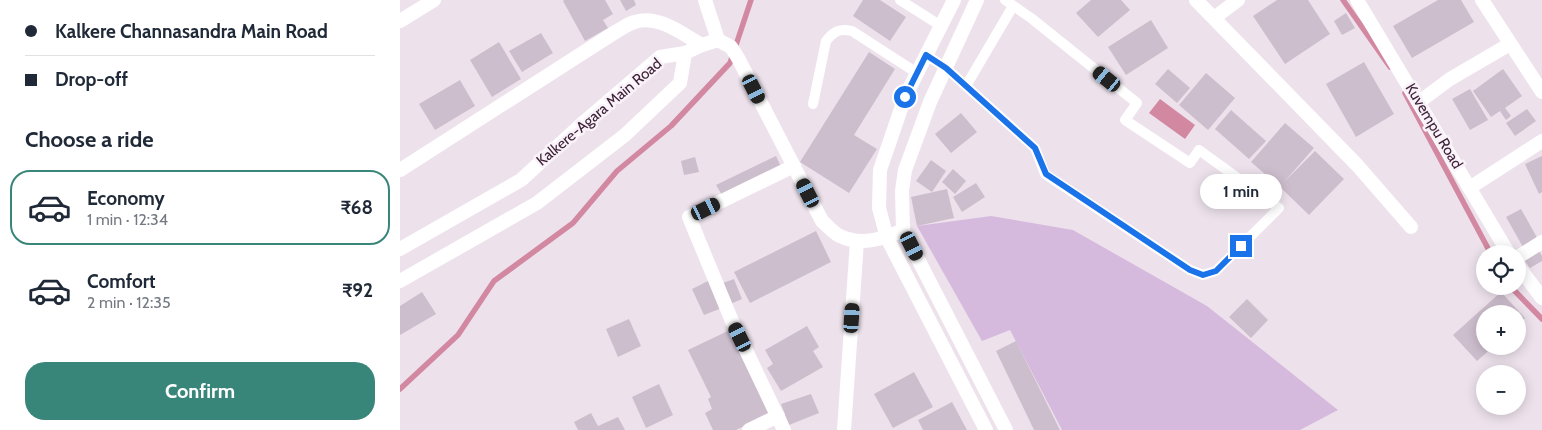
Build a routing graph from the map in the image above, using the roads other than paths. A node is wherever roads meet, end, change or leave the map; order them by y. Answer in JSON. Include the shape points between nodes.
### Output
{"nodes":[{"id":1,"x":434,"y":0,"type":"edge"},
{"id":2,"x":704,"y":0,"type":"edge"},
{"id":3,"x":900,"y":0,"type":"edge"},
{"id":4,"x":954,"y":0,"type":"edge"},
{"id":5,"x":977,"y":0,"type":"edge"},
{"id":6,"x":1196,"y":0,"type":"edge"},
{"id":7,"x":1238,"y":0,"type":"edge"},
{"id":8,"x":1357,"y":0,"type":"edge"},
{"id":9,"x":1482,"y":0,"type":"edge"},
{"id":10,"x":1009,"y":3,"type":"edge"},
{"id":11,"x":1214,"y":18,"type":"junction"},
{"id":12,"x":400,"y":21,"type":"edge"},
{"id":13,"x":941,"y":26,"type":"junction"},
{"id":14,"x":1510,"y":44,"type":"junction"},
{"id":15,"x":702,"y":45,"type":"junction"},
{"id":16,"x":729,"y":49,"type":"junction"},
{"id":17,"x":685,"y":53,"type":"junction"},
{"id":18,"x":926,"y":55,"type":"junction"},
{"id":19,"x":946,"y":68,"type":"junction"},
{"id":20,"x":917,"y":73,"type":"junction"},
{"id":21,"x":966,"y":86,"type":"junction"},
{"id":22,"x":1542,"y":92,"type":"edge"},
{"id":23,"x":1419,"y":102,"type":"junction"},
{"id":24,"x":813,"y":104,"type":"dead end"},
{"id":25,"x":1542,"y":141,"type":"edge"},
{"id":26,"x":794,"y":166,"type":"junction"},
{"id":27,"x":400,"y":170,"type":"edge"},
{"id":28,"x":1471,"y":187,"type":"junction"},
{"id":29,"x":1411,"y":227,"type":"dead end"},
{"id":30,"x":903,"y":230,"type":"junction"},
{"id":31,"x":887,"y":238,"type":"junction"},
{"id":32,"x":857,"y":241,"type":"junction"},
{"id":33,"x":1542,"y":242,"type":"edge"},
{"id":34,"x":1505,"y":245,"type":"edge"},
{"id":35,"x":400,"y":249,"type":"edge"},
{"id":36,"x":1526,"y":252,"type":"edge"},
{"id":37,"x":1526,"y":277,"type":"edge"},
{"id":38,"x":400,"y":281,"type":"edge"},
{"id":39,"x":1542,"y":298,"type":"edge"},
{"id":40,"x":778,"y":416,"type":"junction"},
{"id":41,"x":749,"y":430,"type":"edge"},
{"id":42,"x":784,"y":430,"type":"edge"},
{"id":43,"x":844,"y":430,"type":"edge"},
{"id":44,"x":986,"y":430,"type":"edge"},
{"id":45,"x":1006,"y":430,"type":"edge"}],
"edges":[{"from":1,"to":12,"type":"street"},
{"from":2,"to":16,"type":"street"},
{"from":3,"to":13,"type":"lane"},
{"from":4,"to":13,"type":"street"},
{"from":5,"to":19,"type":"street"},
{"from":6,"to":11,"type":"street"},
{"from":7,"to":11,"type":"street"},
{"from":8,"to":23,"type":"street","name":"Kuvempu Road"},
{"from":9,"to":14,"type":"street"},
{"from":10,"to":21,"type":"lane"},
{"from":10,"to":21,"type":"lane","via":[[1137,103],[1125,120],[1190,164],[1199,150],[1279,208],[1216,271],[1203,275],[1190,270],[1046,174],[1035,148]]},
{"from":11,"to":29,"type":"street","via":[[1357,165]]},
{"from":13,"to":18,"type":"street"},
{"from":14,"to":22,"type":"street"},
{"from":14,"to":23,"type":"street","via":[[1450,79]]},
{"from":15,"to":16,"type":"street"},
{"from":15,"to":17,"type":"street"},
{"from":15,"to":27,"type":"street","via":[[650,19],[635,22]]},
{"from":16,"to":26,"type":"street"},
{"from":17,"to":35,"type":"street","name":"Kalkere-Agara Main Road","via":[[660,58],[521,180]]},
{"from":17,"to":38,"type":"street","name":"Kalkere-Agara Main Road","via":[[680,84],[625,136],[537,202]]},
{"from":18,"to":19,"type":"lane"},
{"from":18,"to":20,"type":"street"},
{"from":19,"to":21,"type":"lane"},
{"from":19,"to":30,"type":"street","via":[[905,170]]},
{"from":20,"to":24,"type":"lane","via":[[852,31],[842,29],[826,41]]},
{"from":20,"to":31,"type":"street","via":[[905,97],[880,170],[879,208]]},
{"from":23,"to":28,"type":"street","name":"Kuvempu Road"},
{"from":25,"to":28,"type":"street"},
{"from":26,"to":32,"type":"street","via":[[822,221],[839,236]]},
{"from":26,"to":40,"type":"street","via":[[689,217],[732,321]]},
{"from":28,"to":34,"type":"street","name":"Kuvempu Road"},
{"from":30,"to":31,"type":"street"},
{"from":30,"to":45,"type":"street"},
{"from":31,"to":32,"type":"street"},
{"from":31,"to":44,"type":"street"},
{"from":32,"to":43,"type":"street"},
{"from":33,"to":36,"type":"street"},
{"from":37,"to":39,"type":"street"},
{"from":40,"to":41,"type":"street"},
{"from":40,"to":42,"type":"street"}]}
